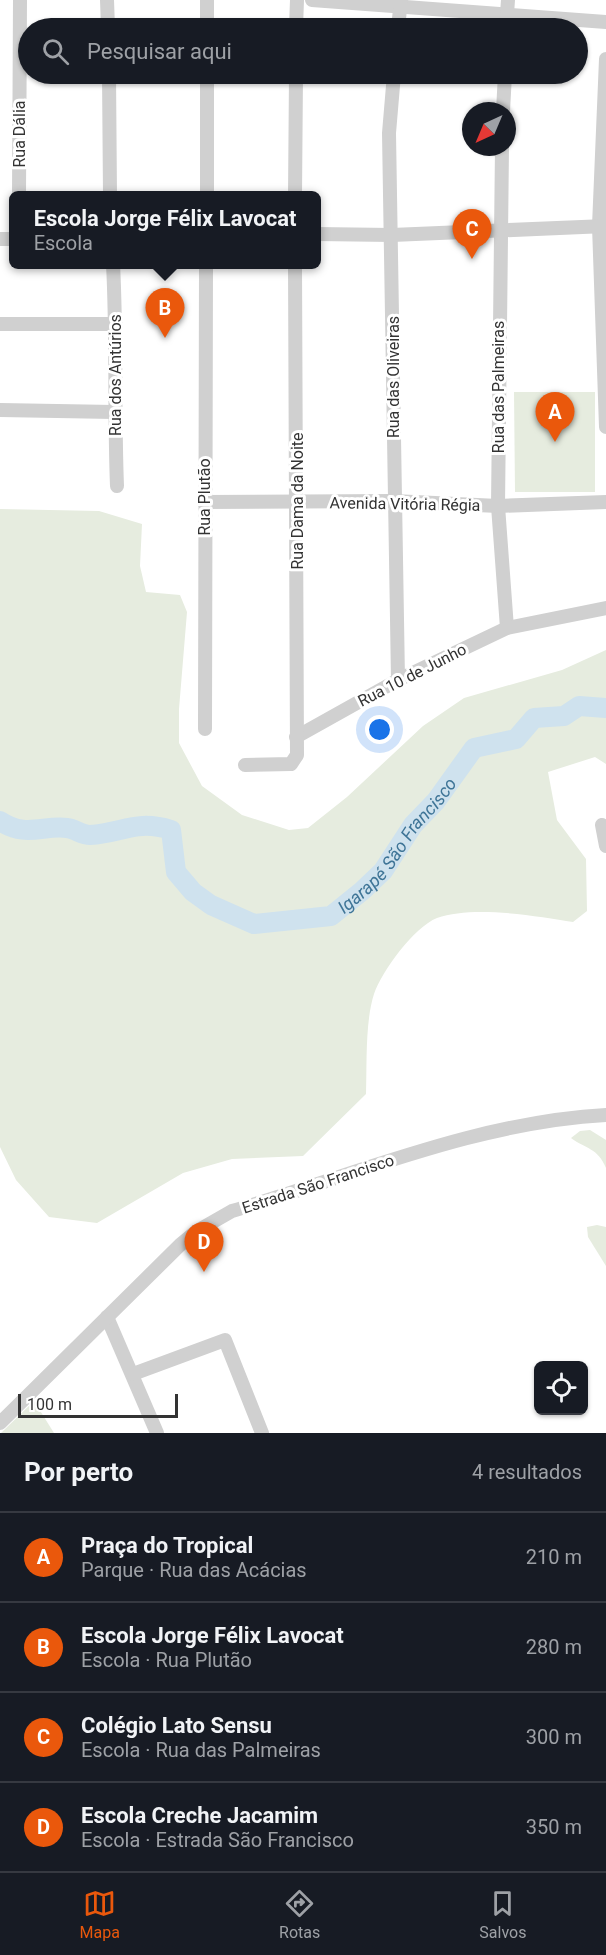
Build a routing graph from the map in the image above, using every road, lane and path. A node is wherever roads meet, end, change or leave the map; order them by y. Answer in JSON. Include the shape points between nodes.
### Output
{"nodes":[{"id":1,"x":20,"y":0,"type":"edge"},
{"id":2,"x":107,"y":0,"type":"edge"},
{"id":3,"x":207,"y":0,"type":"edge"},
{"id":4,"x":297,"y":0,"type":"edge"},
{"id":5,"x":312,"y":0,"type":"edge"},
{"id":6,"x":401,"y":2,"type":"edge"},
{"id":7,"x":507,"y":7,"type":"edge"},
{"id":8,"x":20,"y":18,"type":"edge"},
{"id":9,"x":108,"y":18,"type":"edge"},
{"id":10,"x":207,"y":18,"type":"edge"},
{"id":11,"x":296,"y":18,"type":"edge"},
{"id":12,"x":399,"y":18,"type":"edge"},
{"id":13,"x":580,"y":18,"type":"edge"},
{"id":14,"x":588,"y":19,"type":"edge"},
{"id":15,"x":606,"y":22,"type":"edge"},
{"id":16,"x":606,"y":59,"type":"edge"},
{"id":17,"x":20,"y":84,"type":"edge"},
{"id":18,"x":109,"y":84,"type":"edge"},
{"id":19,"x":207,"y":84,"type":"edge"},
{"id":20,"x":296,"y":84,"type":"edge"},
{"id":21,"x":393,"y":84,"type":"edge"},
{"id":22,"x":504,"y":84,"type":"edge"},
{"id":23,"x":503,"y":102,"type":"edge"},
{"id":24,"x":604,"y":122,"type":"edge"},
{"id":25,"x":502,"y":156,"type":"edge"},
{"id":26,"x":19,"y":191,"type":"edge"},
{"id":27,"x":110,"y":191,"type":"edge"},
{"id":28,"x":207,"y":191,"type":"edge"},
{"id":29,"x":295,"y":191,"type":"edge"},
{"id":30,"x":603,"y":226,"type":"edge"},
{"id":31,"x":499,"y":229,"type":"junction"},
{"id":32,"x":321,"y":234,"type":"edge"},
{"id":33,"x":392,"y":235,"type":"junction"},
{"id":34,"x":112,"y":269,"type":"edge"},
{"id":35,"x":206,"y":269,"type":"edge"},
{"id":36,"x":295,"y":269,"type":"edge"},
{"id":37,"x":0,"y":324,"type":"edge"},
{"id":38,"x":116,"y":324,"type":"junction"},
{"id":39,"x":0,"y":410,"type":"edge"},
{"id":40,"x":114,"y":412,"type":"junction"},
{"id":41,"x":606,"y":427,"type":"edge"},
{"id":42,"x":117,"y":486,"type":"dead end"},
{"id":43,"x":393,"y":501,"type":"junction"},
{"id":44,"x":204,"y":502,"type":"junction"},
{"id":45,"x":606,"y":502,"type":"edge"},
{"id":46,"x":298,"y":504,"type":"junction"},
{"id":47,"x":498,"y":506,"type":"junction"},
{"id":48,"x":606,"y":608,"type":"edge"},
{"id":49,"x":507,"y":627,"type":"junction"},
{"id":50,"x":398,"y":680,"type":"junction"},
{"id":51,"x":206,"y":729,"type":"dead end"},
{"id":52,"x":296,"y":737,"type":"junction"},
{"id":53,"x":245,"y":765,"type":"dead end"},
{"id":54,"x":602,"y":825,"type":"dead end"},
{"id":55,"x":606,"y":846,"type":"edge"},
{"id":56,"x":606,"y":1115,"type":"edge"},
{"id":57,"x":107,"y":1317,"type":"junction"},
{"id":58,"x":133,"y":1374,"type":"junction"},
{"id":59,"x":0,"y":1423,"type":"edge"},
{"id":60,"x":157,"y":1433,"type":"edge"},
{"id":61,"x":262,"y":1433,"type":"edge"}],
"edges":[{"from":1,"to":8,"type":"street","name":"Rua Dália"},
{"from":2,"to":9,"type":"street"},
{"from":3,"to":10,"type":"street"},
{"from":4,"to":11,"type":"street"},
{"from":5,"to":6,"type":"street"},
{"from":6,"to":7,"type":"street"},
{"from":6,"to":12,"type":"street"},
{"from":7,"to":13,"type":"street"},
{"from":14,"to":15,"type":"street"},
{"from":16,"to":24,"type":"street"},
{"from":17,"to":26,"type":"street","name":"Rua Dália"},
{"from":18,"to":27,"type":"street"},
{"from":19,"to":28,"type":"street"},
{"from":20,"to":29,"type":"street"},
{"from":21,"to":33,"type":"street","name":"Rua das Oliveiras","via":[[389,133]]},
{"from":22,"to":23,"type":"street"},
{"from":24,"to":30,"type":"street"},
{"from":25,"to":31,"type":"street","name":"Rua das Palmeiras"},
{"from":30,"to":31,"type":"street"},
{"from":30,"to":41,"type":"street"},
{"from":31,"to":33,"type":"street"},
{"from":31,"to":47,"type":"street","name":"Rua das Palmeiras"},
{"from":32,"to":33,"type":"street"},
{"from":33,"to":43,"type":"street","name":"Rua das Oliveiras"},
{"from":34,"to":38,"type":"street","name":"Rua dos Antúrios"},
{"from":35,"to":44,"type":"street","name":"Rua Plutão"},
{"from":36,"to":46,"type":"street","name":"Rua Dama da Noite"},
{"from":37,"to":38,"type":"street"},
{"from":38,"to":40,"type":"street","name":"Rua dos Antúrios"},
{"from":39,"to":40,"type":"street"},
{"from":40,"to":42,"type":"street","name":"Rua dos Antúrios"},
{"from":43,"to":46,"type":"street","name":"Avenida Vitória Régia"},
{"from":43,"to":47,"type":"street","name":"Avenida Vitória Régia"},
{"from":43,"to":50,"type":"street","name":"Rua das Oliveiras"},
{"from":44,"to":46,"type":"street","name":"Avenida Vitória Régia"},
{"from":44,"to":51,"type":"street","name":"Rua Plutão"},
{"from":45,"to":47,"type":"street","name":"Avenida Vitória Régia"},
{"from":46,"to":52,"type":"street","name":"Rua Dama da Noite"},
{"from":47,"to":49,"type":"street","name":"Rua das Palmeiras"},
{"from":48,"to":49,"type":"street","name":"Rua 10 de Junho"},
{"from":49,"to":50,"type":"street","name":"Rua 10 de Junho"},
{"from":50,"to":52,"type":"street","name":"Rua 10 de Junho"},
{"from":52,"to":53,"type":"street","via":[[297,755],[291,764]]},
{"from":54,"to":55,"type":"street"},
{"from":56,"to":57,"type":"street","name":"Estrada São Francisco","via":[[528,1125],[453,1143],[232,1211],[180,1245]]},
{"from":57,"to":58,"type":"street"},
{"from":57,"to":59,"type":"street","name":"Estrada São Francisco"},
{"from":58,"to":60,"type":"street"},
{"from":58,"to":61,"type":"street","via":[[225,1340]]}]}
